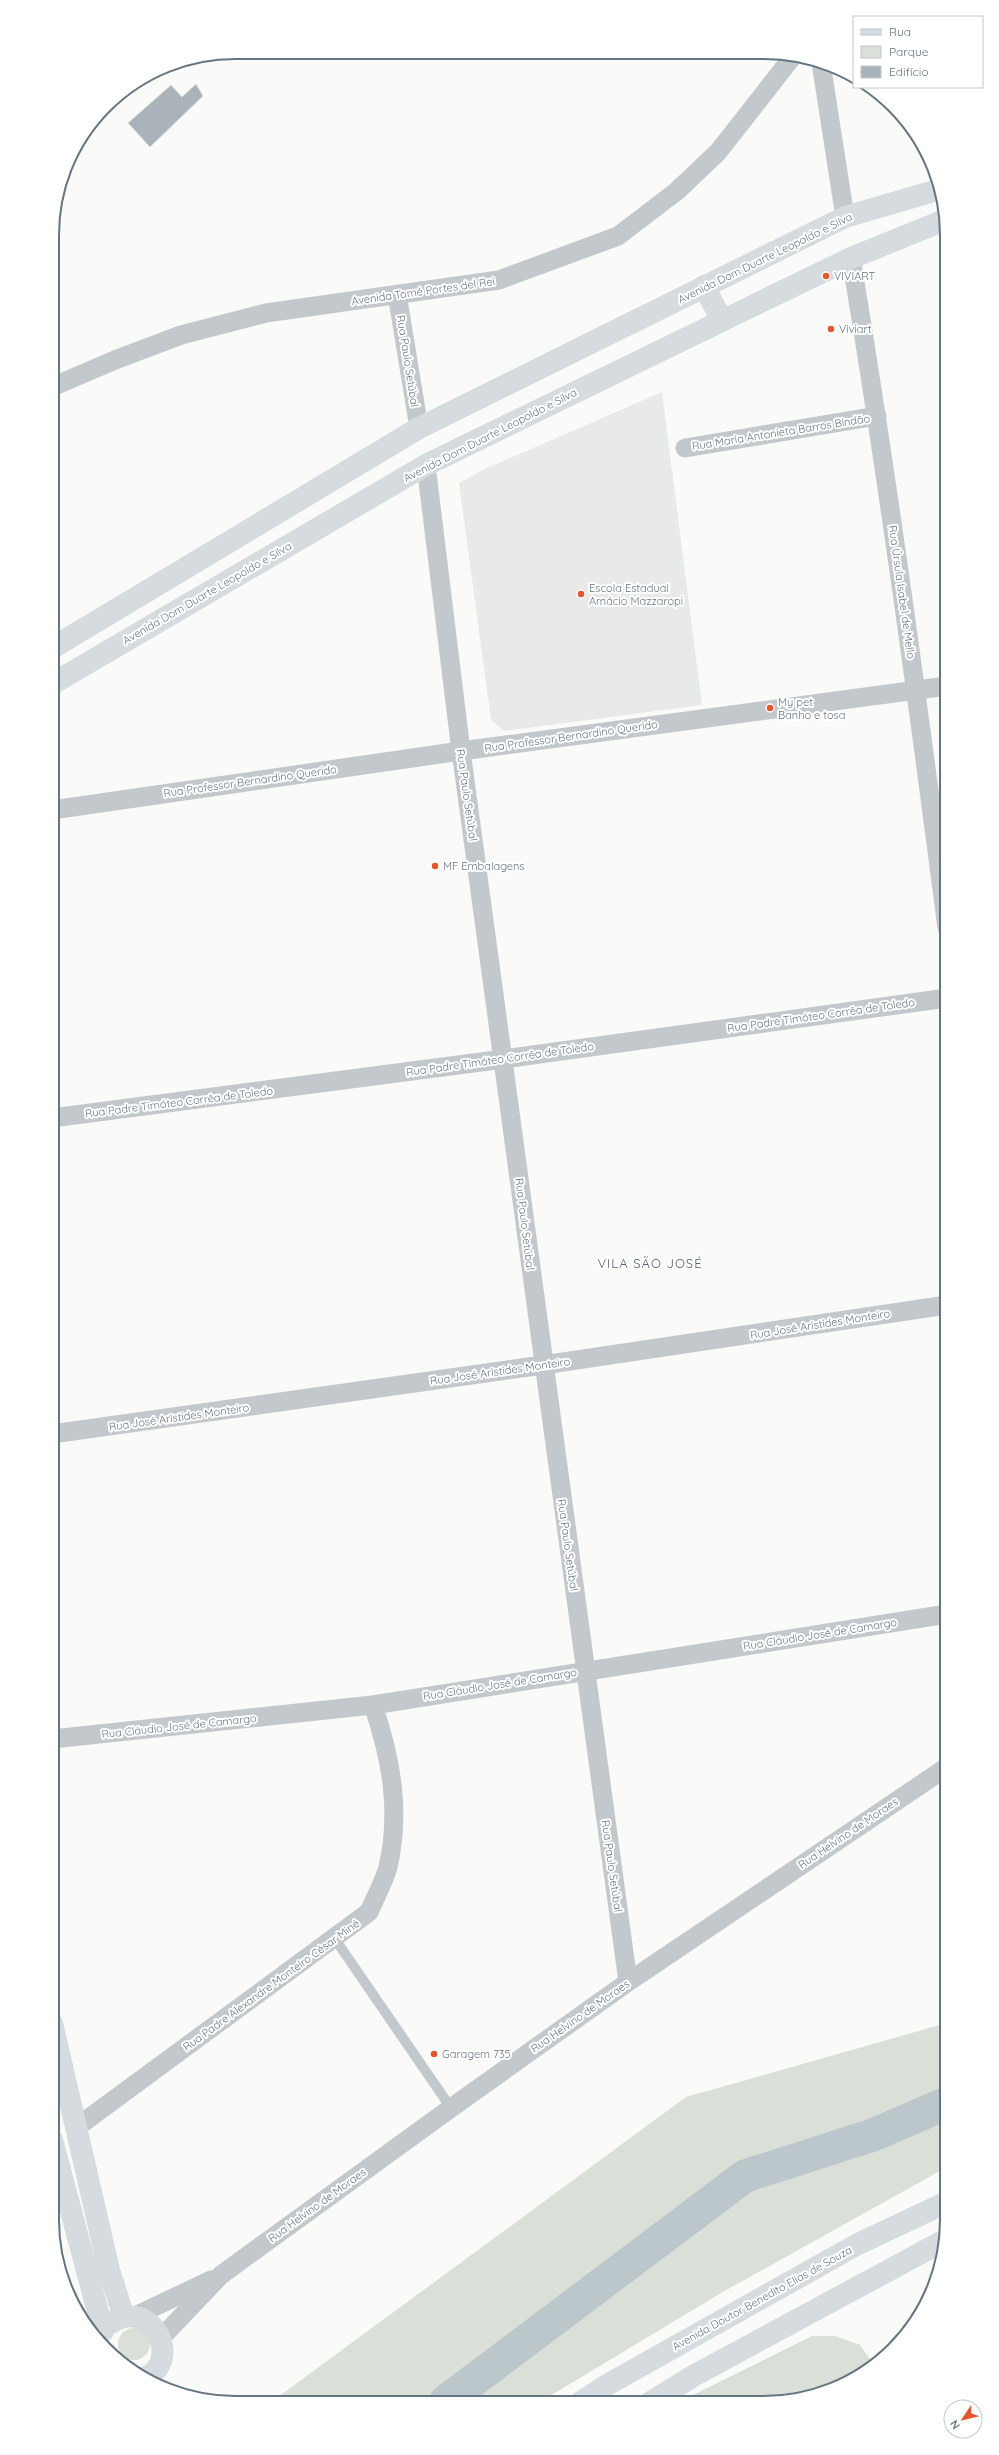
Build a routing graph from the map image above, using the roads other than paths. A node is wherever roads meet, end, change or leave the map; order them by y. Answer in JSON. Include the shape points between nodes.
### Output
{"nodes":[{"id":1,"x":789,"y":61,"type":"edge"},
{"id":2,"x":823,"y":69,"type":"edge"},
{"id":3,"x":934,"y":191,"type":"edge"},
{"id":4,"x":845,"y":217,"type":"junction"},
{"id":5,"x":940,"y":222,"type":"edge"},
{"id":6,"x":851,"y":258,"type":"junction"},
{"id":7,"x":704,"y":286,"type":"junction"},
{"id":8,"x":398,"y":294,"type":"junction"},
{"id":9,"x":722,"y":321,"type":"junction"},
{"id":10,"x":59,"y":384,"type":"edge"},
{"id":11,"x":877,"y":416,"type":"junction"},
{"id":12,"x":419,"y":428,"type":"junction"},
{"id":13,"x":685,"y":448,"type":"dead end"},
{"id":14,"x":426,"y":465,"type":"junction"},
{"id":15,"x":295,"y":503,"type":"junction"},
{"id":16,"x":312,"y":532,"type":"junction"},
{"id":17,"x":59,"y":644,"type":"edge"},
{"id":18,"x":59,"y":680,"type":"edge"},
{"id":19,"x":940,"y":687,"type":"edge"},
{"id":20,"x":916,"y":690,"type":"junction"},
{"id":21,"x":461,"y":751,"type":"junction"},
{"id":22,"x":59,"y":809,"type":"edge"},
{"id":23,"x":940,"y":874,"type":"edge"},
{"id":24,"x":940,"y":999,"type":"edge"},
{"id":25,"x":504,"y":1059,"type":"junction"},
{"id":26,"x":59,"y":1117,"type":"edge"},
{"id":27,"x":940,"y":1306,"type":"edge"},
{"id":28,"x":543,"y":1365,"type":"junction"},
{"id":29,"x":59,"y":1433,"type":"edge"},
{"id":30,"x":940,"y":1615,"type":"edge"},
{"id":31,"x":586,"y":1670,"type":"junction"},
{"id":32,"x":373,"y":1705,"type":"junction"},
{"id":33,"x":59,"y":1738,"type":"edge"},
{"id":34,"x":940,"y":1772,"type":"edge"},
{"id":35,"x":335,"y":1939,"type":"junction"},
{"id":36,"x":628,"y":1982,"type":"junction"},
{"id":37,"x":59,"y":2052,"type":"edge"},
{"id":38,"x":451,"y":2108,"type":"junction"},
{"id":39,"x":77,"y":2127,"type":"junction"},
{"id":40,"x":59,"y":2131,"type":"edge"},
{"id":41,"x":59,"y":2168,"type":"edge"},
{"id":42,"x":940,"y":2205,"type":"edge"},
{"id":43,"x":938,"y":2244,"type":"edge"},
{"id":44,"x":221,"y":2275,"type":"junction"},
{"id":45,"x":128,"y":2317,"type":"junction"},
{"id":46,"x":101,"y":2333,"type":"edge"},
{"id":47,"x":101,"y":2335,"type":"edge"},
{"id":48,"x":161,"y":2338,"type":"junction"},
{"id":49,"x":153,"y":2375,"type":"edge"},
{"id":50,"x":590,"y":2396,"type":"edge"},
{"id":51,"x":661,"y":2396,"type":"edge"}],
"edges":[{"from":1,"to":8,"type":"street","name":"Avenida Tomé Portes del Rei","via":[[718,152],[677,191],[618,236],[499,280]]},
{"from":2,"to":4,"type":"street"},
{"from":3,"to":4,"type":"main road","name":"Avenida Dom Duarte Leopoldo e Silva"},
{"from":4,"to":7,"type":"main road","name":"Avenida Dom Duarte Leopoldo e Silva"},
{"from":5,"to":6,"type":"main road","name":"Avenida Dom Duarte Leopoldo e Silva"},
{"from":6,"to":9,"type":"main road","name":"Avenida Dom Duarte Leopoldo e Silva"},
{"from":6,"to":11,"type":"street","name":"Rua Úrsula Isabel de Mello"},
{"from":7,"to":9,"type":"main road"},
{"from":7,"to":12,"type":"main road","name":"Avenida Dom Duarte Leopoldo e Silva"},
{"from":8,"to":10,"type":"street","name":"Avenida Tomé Portes del Rei","via":[[266,313],[181,335]]},
{"from":8,"to":12,"type":"street","name":"Rua Paulo Setúbal"},
{"from":9,"to":14,"type":"main road","name":"Avenida Dom Duarte Leopoldo e Silva"},
{"from":11,"to":13,"type":"street","name":"Rua Maria Antonieta Barros Bindão"},
{"from":11,"to":20,"type":"street","name":"Rua Úrsula Isabel de Mello"},
{"from":12,"to":15,"type":"main road","name":"Avenida Dom Duarte Leopoldo e Silva"},
{"from":14,"to":16,"type":"main road","name":"Avenida Dom Duarte Leopoldo e Silva"},
{"from":14,"to":21,"type":"street","name":"Rua Paulo Setúbal"},
{"from":15,"to":16,"type":"main road"},
{"from":15,"to":17,"type":"main road","name":"Avenida Dom Duarte Leopoldo e Silva"},
{"from":16,"to":18,"type":"main road","name":"Avenida Dom Duarte Leopoldo e Silva"},
{"from":19,"to":20,"type":"street","name":"Rua Professor Bernardino Querido"},
{"from":20,"to":21,"type":"street","name":"Rua Professor Bernardino Querido"},
{"from":20,"to":23,"type":"street","name":"Rua Úrsula Isabel de Mello"},
{"from":21,"to":22,"type":"street","name":"Rua Professor Bernardino Querido"},
{"from":21,"to":25,"type":"street","name":"Rua Paulo Setúbal"},
{"from":24,"to":25,"type":"street","name":"Rua Padre Timóteo Corrêa de Toledo"},
{"from":25,"to":26,"type":"street","name":"Rua Padre Timóteo Corrêa de Toledo"},
{"from":25,"to":28,"type":"street","name":"Rua Paulo Setúbal"},
{"from":27,"to":28,"type":"street","name":"Rua José Aristides Monteiro"},
{"from":28,"to":29,"type":"street","name":"Rua José Aristides Monteiro"},
{"from":28,"to":31,"type":"street","name":"Rua Paulo Setúbal"},
{"from":30,"to":31,"type":"street","name":"Rua Cláudio José de Camargo"},
{"from":31,"to":32,"type":"street","name":"Rua Cláudio José de Camargo"},
{"from":31,"to":36,"type":"street","name":"Rua Paulo Setúbal"},
{"from":32,"to":33,"type":"street","name":"Rua Cláudio José de Camargo"},
{"from":32,"to":35,"type":"street","name":"Rua Padre Alexandre Monteiro César Miné","via":[[387,1747],[395,1806],[388,1868],[369,1912]]},
{"from":34,"to":36,"type":"street","name":"Rua Helvino de Moraes"},
{"from":35,"to":38,"type":"lane"},
{"from":35,"to":39,"type":"street","name":"Rua Padre Alexandre Monteiro César Miné"},
{"from":36,"to":38,"type":"street","name":"Rua Helvino de Moraes"},
{"from":37,"to":39,"type":"main road"},
{"from":38,"to":44,"type":"street","name":"Rua Helvino de Moraes"},
{"from":39,"to":40,"type":"main road"},
{"from":39,"to":45,"type":"main road","via":[[109,2270]]},
{"from":41,"to":46,"type":"main road"},
{"from":42,"to":50,"type":"main road","name":"Avenida Doutor Benedito Elias de Souza","via":[[856,2245]]},
{"from":43,"to":51,"type":"main road"},
{"from":44,"to":45,"type":"street","name":"Rua Helvino de Moraes"},
{"from":44,"to":48,"type":"street","name":"Rua Helvino de Moraes"},
{"from":45,"to":47,"type":"main road","via":[[116,2320]]},
{"from":45,"to":48,"type":"main road","via":[[150,2323]]},
{"from":48,"to":49,"type":"main road","via":[[162,2349]]}]}
